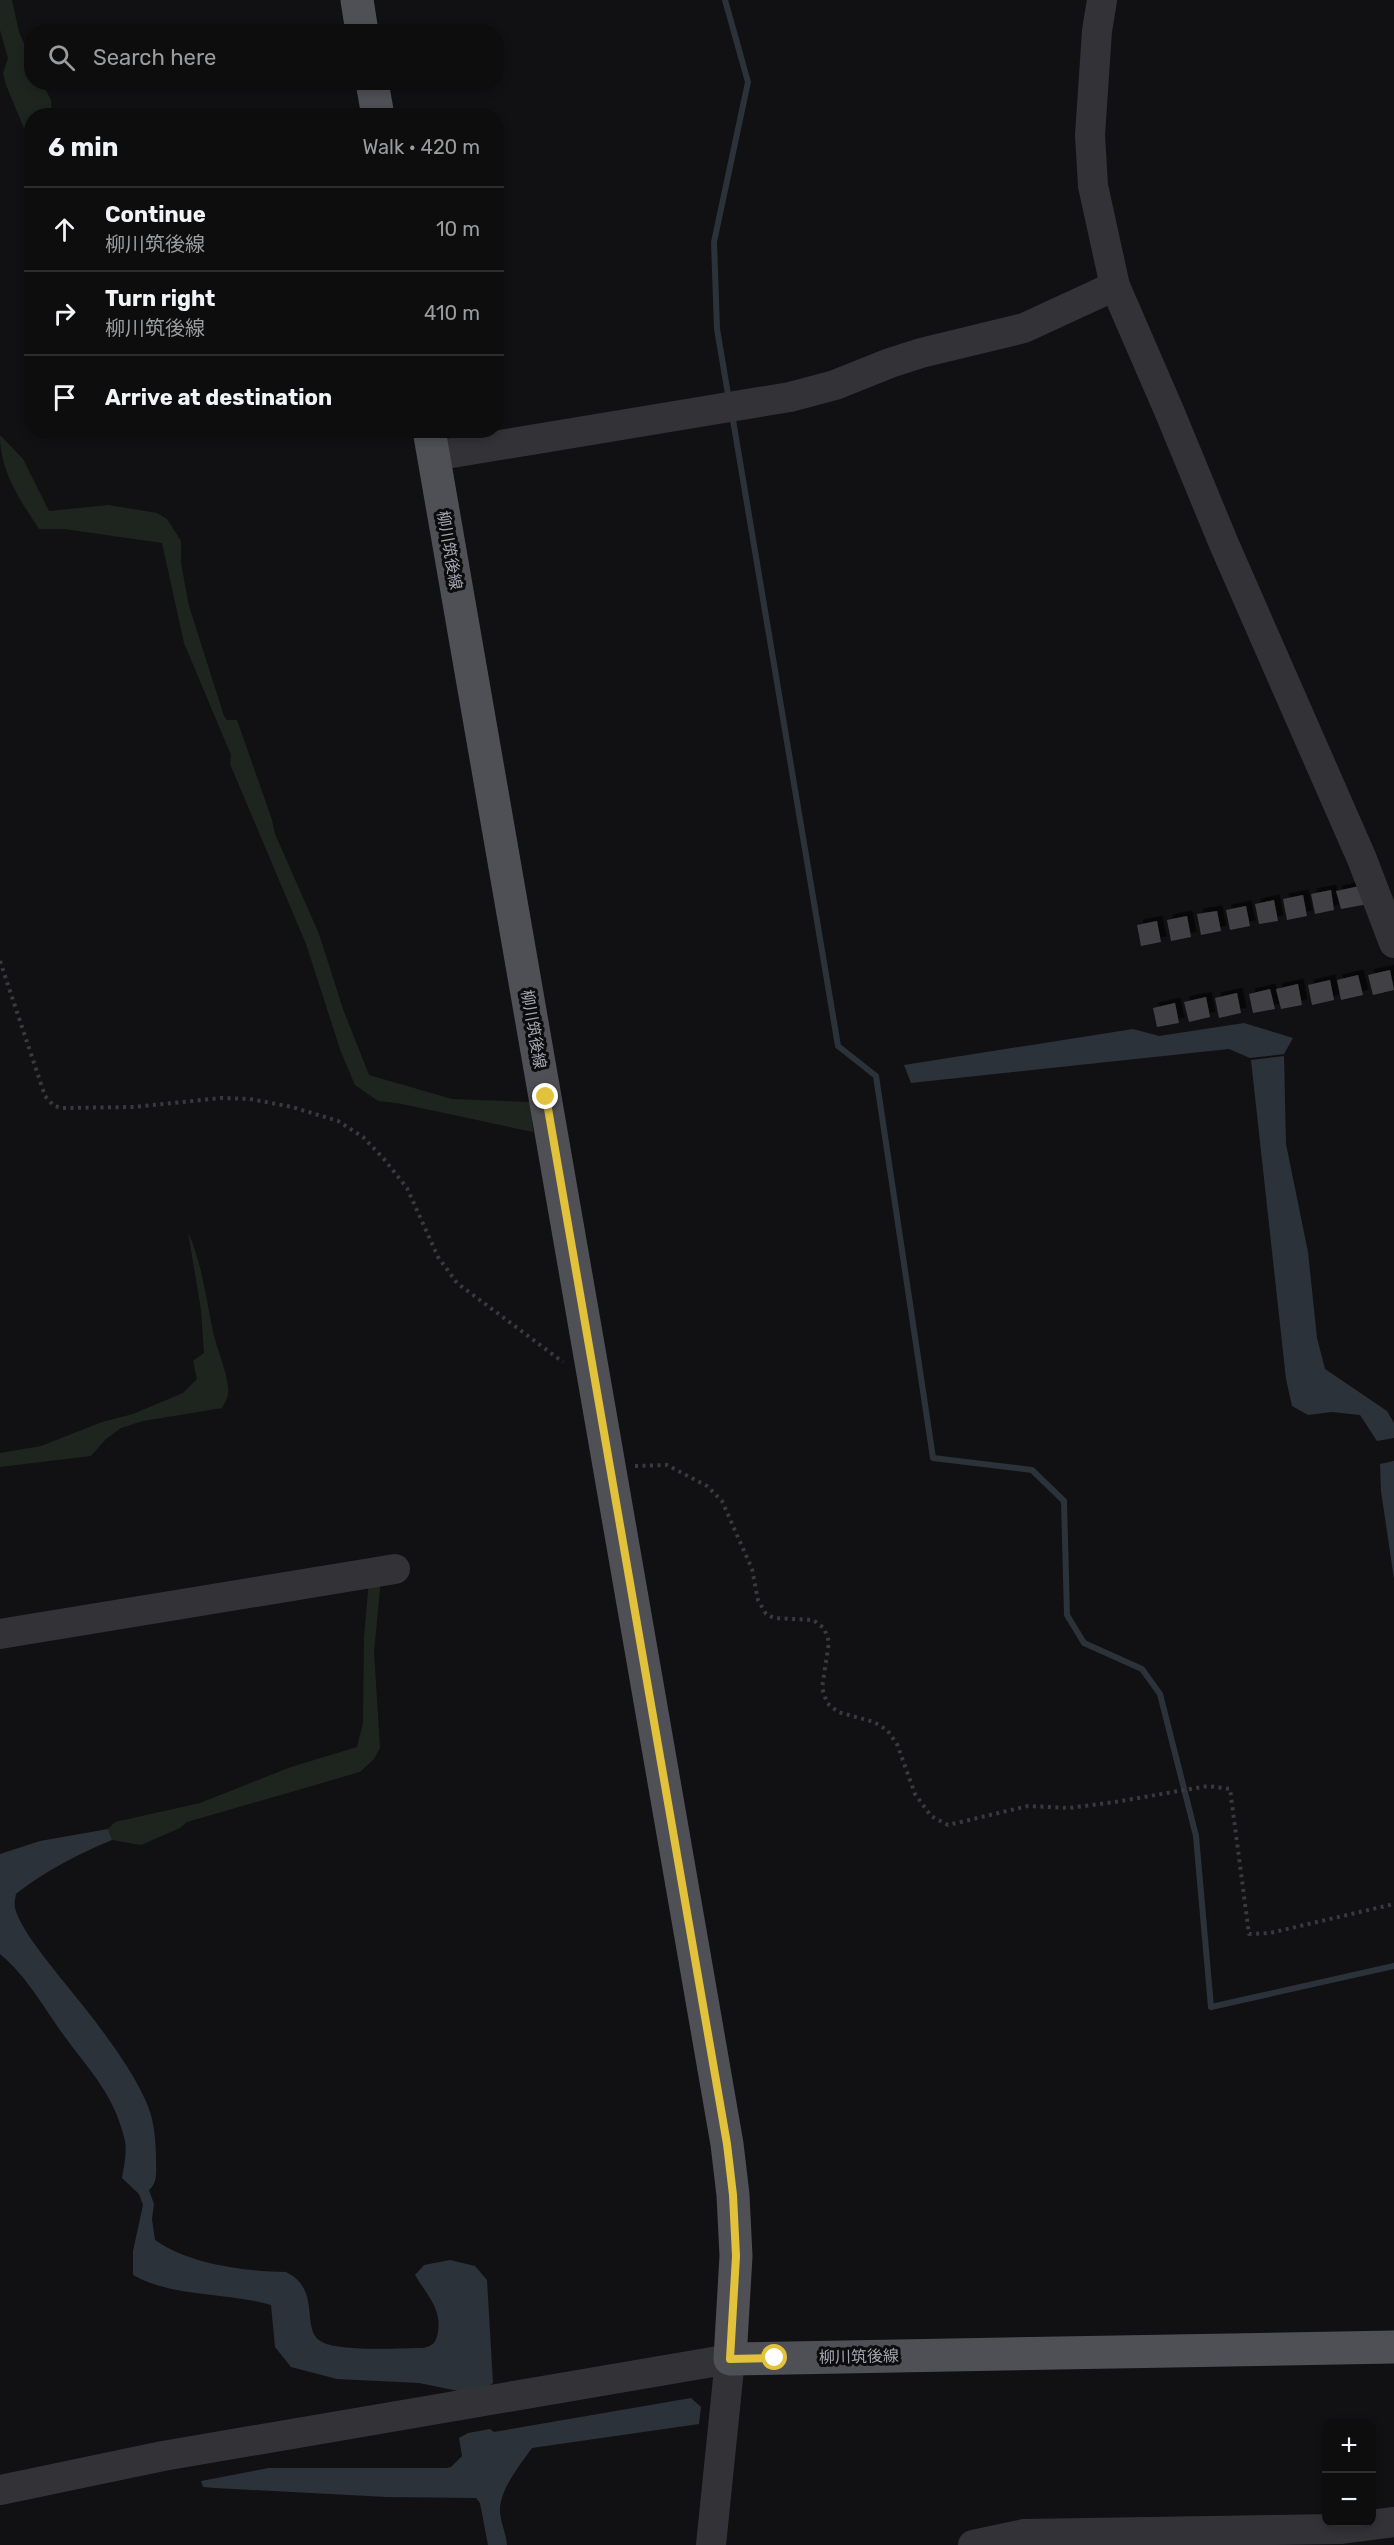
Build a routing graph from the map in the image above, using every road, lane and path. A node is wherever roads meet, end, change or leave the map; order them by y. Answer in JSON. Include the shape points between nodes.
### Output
{"nodes":[{"id":1,"x":357,"y":0,"type":"edge"},
{"id":2,"x":1102,"y":0,"type":"edge"},
{"id":3,"x":361,"y":24,"type":"edge"},
{"id":4,"x":373,"y":90,"type":"edge"},
{"id":5,"x":377,"y":108,"type":"edge"},
{"id":6,"x":1115,"y":286,"type":"junction"},
{"id":7,"x":504,"y":434,"type":"edge"},
{"id":8,"x":471,"y":438,"type":"edge"},
{"id":9,"x":432,"y":443,"type":"edge"},
{"id":10,"x":1394,"y":944,"type":"edge"},
{"id":11,"x":0,"y":962,"type":"edge"},
{"id":12,"x":596,"y":1385,"type":"junction"},
{"id":13,"x":610,"y":1466,"type":"junction"},
{"id":14,"x":395,"y":1569,"type":"dead end"},
{"id":15,"x":0,"y":1634,"type":"edge"},
{"id":16,"x":1394,"y":1904,"type":"edge"},
{"id":17,"x":1394,"y":2347,"type":"edge"},
{"id":18,"x":730,"y":2359,"type":"junction"},
{"id":19,"x":0,"y":2490,"type":"edge"},
{"id":20,"x":1394,"y":2522,"type":"edge"},
{"id":21,"x":1341,"y":2537,"type":"edge"},
{"id":22,"x":711,"y":2545,"type":"edge"},
{"id":23,"x":973,"y":2545,"type":"edge"}],
"edges":[{"from":1,"to":3,"type":"main road"},
{"from":2,"to":6,"type":"street","via":[[1090,135],[1093,186]]},
{"from":4,"to":5,"type":"main road"},
{"from":6,"to":7,"type":"street","via":[[1024,328],[921,353],[790,397]]},
{"from":6,"to":10,"type":"street","via":[[1358,849]]},
{"from":8,"to":9,"type":"street"},
{"from":9,"to":12,"type":"main road","name":"柳川筑後線"},
{"from":11,"to":12,"type":"path","via":[[45,1096],[54,1106],[134,1107],[250,1099],[338,1121],[363,1137],[407,1188],[438,1257],[458,1283]]},
{"from":12,"to":13,"type":"main road","name":"柳川筑後線"},
{"from":13,"to":16,"type":"path","via":[[668,1465],[706,1486],[722,1501],[752,1569],[758,1600],[766,1614],[813,1620],[824,1628],[829,1642],[822,1688],[827,1703],[838,1713],[874,1722],[887,1730],[897,1744],[915,1794],[931,1816],[948,1825],[1028,1806],[1069,1808],[1208,1786],[1230,1789],[1250,1934],[1270,1933]]},
{"from":13,"to":18,"type":"main road","name":"柳川筑後線","via":[[727,2144],[736,2256]]},
{"from":14,"to":15,"type":"street"},
{"from":17,"to":18,"type":"main road","name":"柳川筑後線"},
{"from":18,"to":19,"type":"street","via":[[163,2456]]},
{"from":18,"to":22,"type":"street"},
{"from":20,"to":21,"type":"street"},
{"from":21,"to":23,"type":"street","via":[[1024,2534]]}]}
